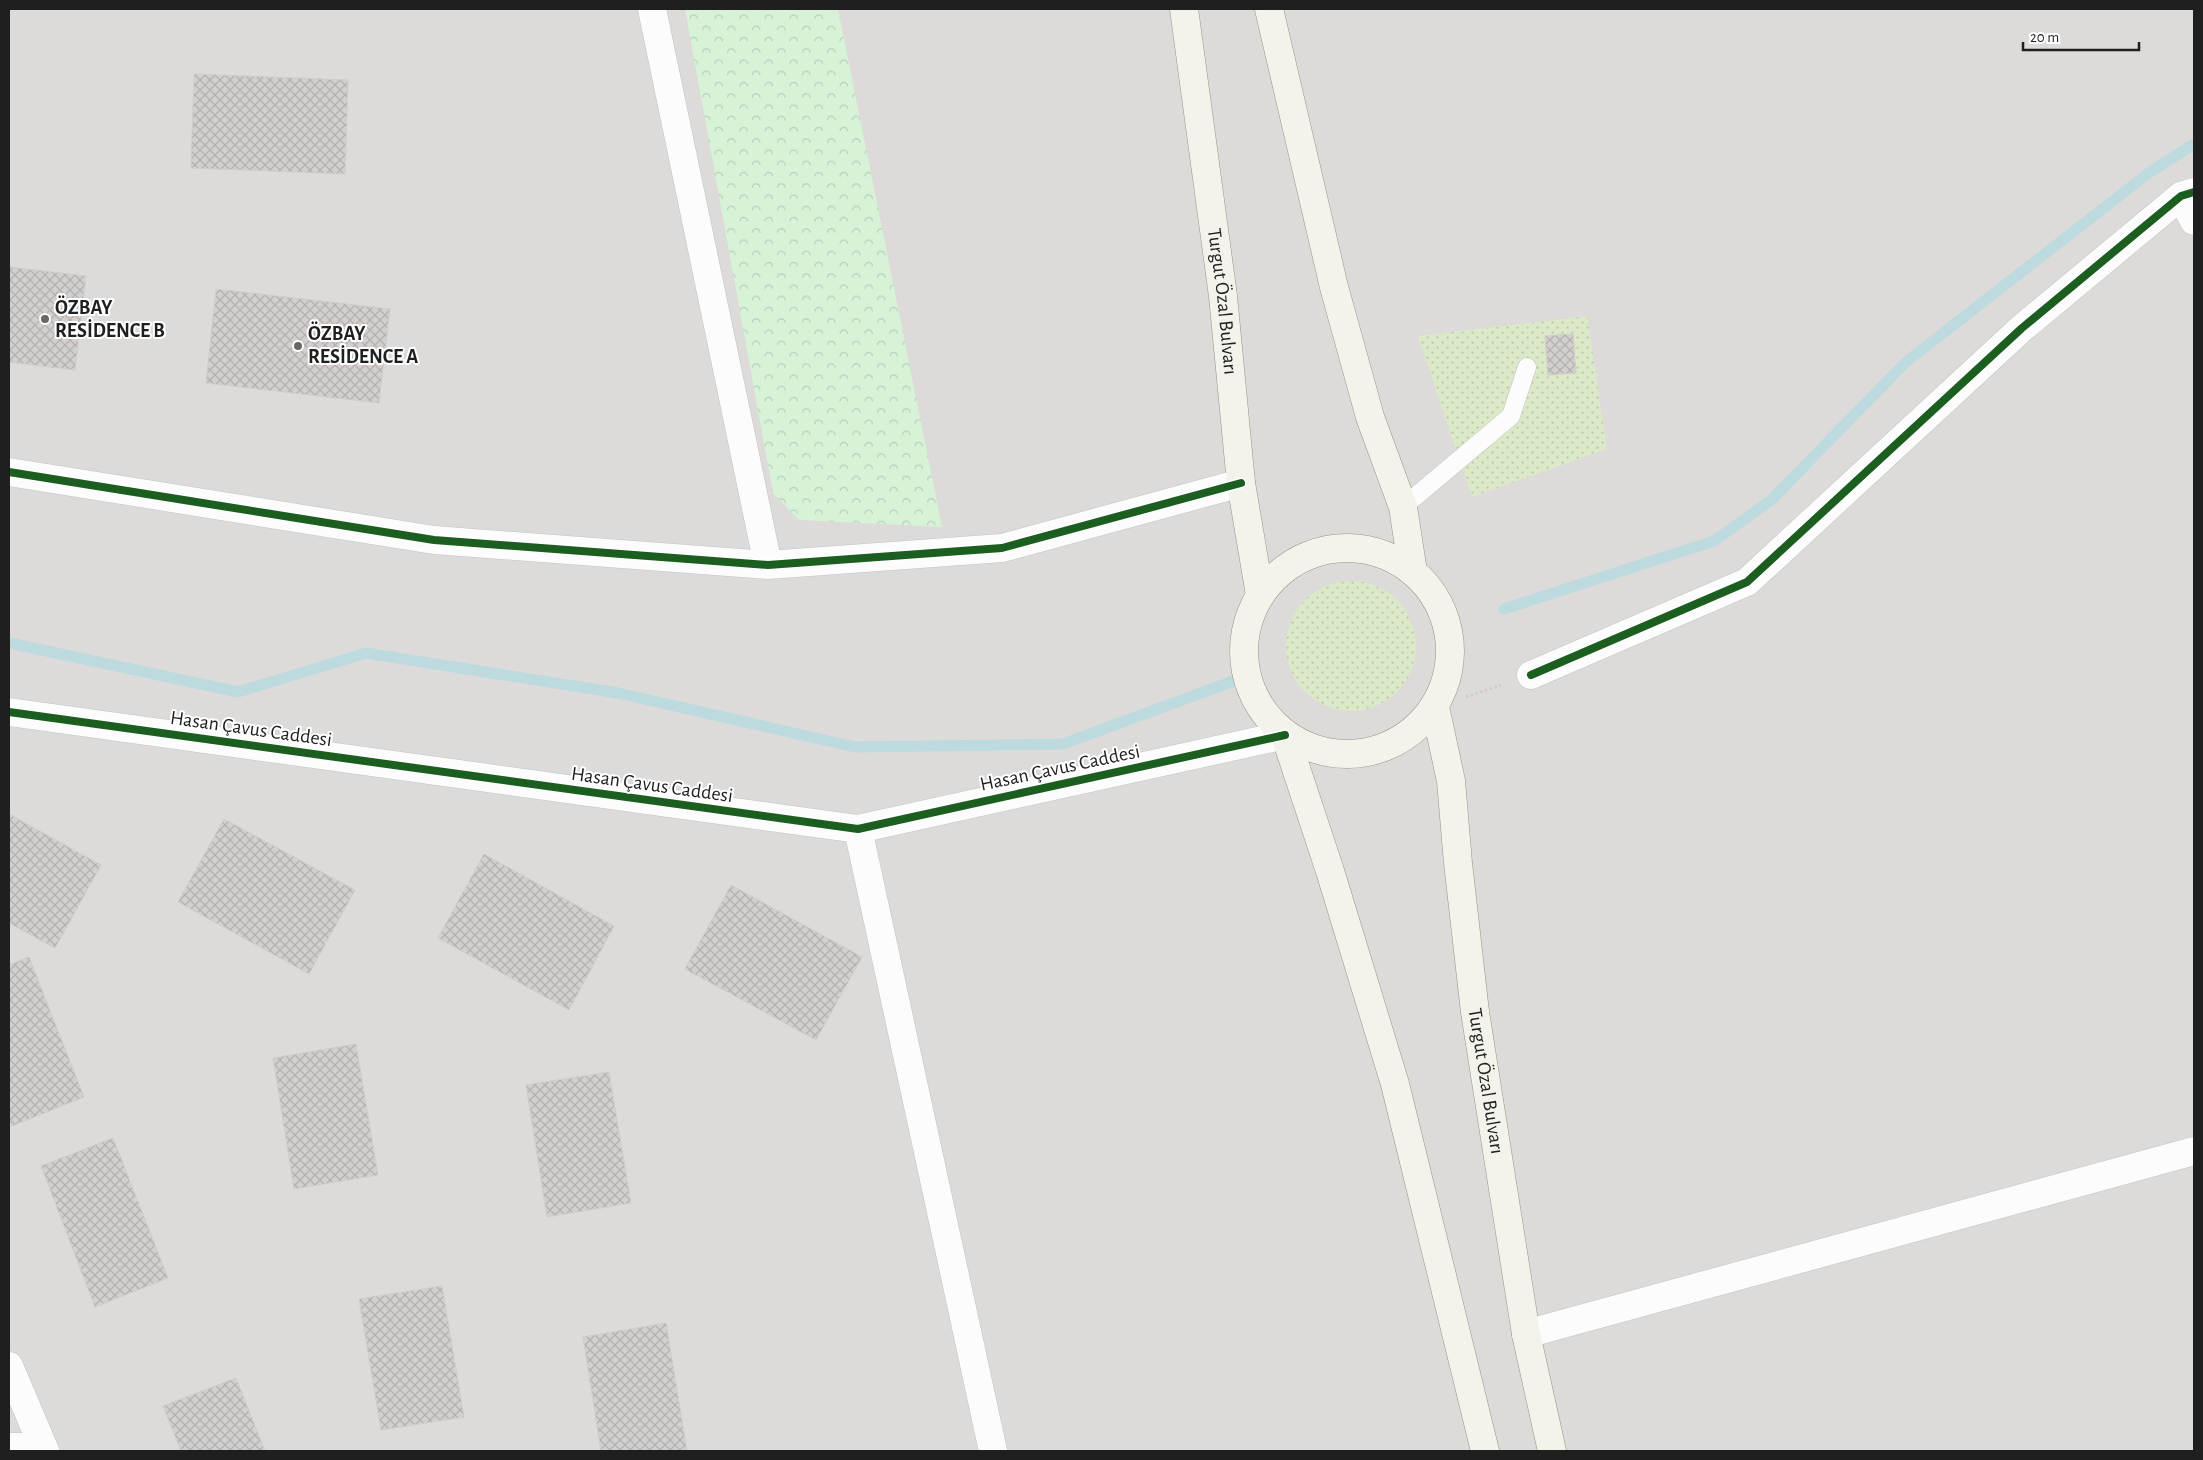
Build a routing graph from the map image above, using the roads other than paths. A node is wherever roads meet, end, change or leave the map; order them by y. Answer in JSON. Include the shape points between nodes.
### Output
{"nodes":[{"id":1,"x":652,"y":9,"type":"edge"},
{"id":2,"x":1184,"y":9,"type":"edge"},
{"id":3,"x":1269,"y":9,"type":"edge"},
{"id":4,"x":2188,"y":194,"type":"edge"},
{"id":5,"x":2194,"y":221,"type":"edge"},
{"id":6,"x":1527,"y":367,"type":"dead end"},
{"id":7,"x":9,"y":472,"type":"edge"},
{"id":8,"x":1241,"y":483,"type":"junction"},
{"id":9,"x":1403,"y":507,"type":"junction"},
{"id":10,"x":768,"y":565,"type":"junction"},
{"id":11,"x":1413,"y":572,"type":"junction"},
{"id":12,"x":1260,"y":595,"type":"junction"},
{"id":13,"x":1531,"y":676,"type":"road end"},
{"id":14,"x":1435,"y":707,"type":"junction"},
{"id":15,"x":9,"y":712,"type":"edge"},
{"id":16,"x":1285,"y":734,"type":"junction"},
{"id":17,"x":858,"y":829,"type":"junction"},
{"id":18,"x":2194,"y":1151,"type":"edge"},
{"id":19,"x":1526,"y":1334,"type":"junction"},
{"id":20,"x":9,"y":1366,"type":"edge"},
{"id":21,"x":9,"y":1447,"type":"edge"},
{"id":22,"x":44,"y":1449,"type":"edge"},
{"id":23,"x":993,"y":1451,"type":"edge"},
{"id":24,"x":1485,"y":1451,"type":"edge"},
{"id":25,"x":1552,"y":1451,"type":"edge"}],
"edges":[{"from":1,"to":10,"type":"street"},
{"from":2,"to":8,"type":"main road","name":"Turgut Özal Bulvarı","via":[[1223,296]]},
{"from":3,"to":9,"type":"main road","via":[[1334,286],[1370,417]]},
{"from":4,"to":5,"type":"street"},
{"from":4,"to":13,"type":"street","via":[[2022,328],[1747,582]]},
{"from":6,"to":9,"type":"lane","via":[[1511,416]]},
{"from":7,"to":10,"type":"street","via":[[434,540]]},
{"from":8,"to":10,"type":"street","via":[[1002,548]]},
{"from":8,"to":12,"type":"main road","name":"Turgut Özal Bulvarı"},
{"from":9,"to":11,"type":"main road"},
{"from":11,"to":12,"type":"main road","via":[[1382,554],[1348,547],[1314,553],[1283,569]]},
{"from":11,"to":14,"type":"main road","via":[[1433,594],[1446,621],[1450,650],[1447,680]]},
{"from":12,"to":16,"type":"main road","via":[[1247,624],[1243,654],[1249,685],[1263,713]]},
{"from":14,"to":16,"type":"main road","via":[[1412,733],[1382,749],[1349,755],[1316,750]]},
{"from":14,"to":19,"type":"main road","name":"Turgut Özal Bulvarı","via":[[1451,780],[1475,1012]]},
{"from":15,"to":17,"type":"street","name":"Hasan Çavus Caddesi"},
{"from":16,"to":17,"type":"street","name":"Hasan Çavus Caddesi"},
{"from":16,"to":24,"type":"main road","via":[[1395,1084]]},
{"from":17,"to":23,"type":"street"},
{"from":18,"to":19,"type":"street"},
{"from":19,"to":25,"type":"main road","name":"Turgut Özal Bulvarı"},
{"from":20,"to":22,"type":"street"},
{"from":21,"to":22,"type":"street"}]}
